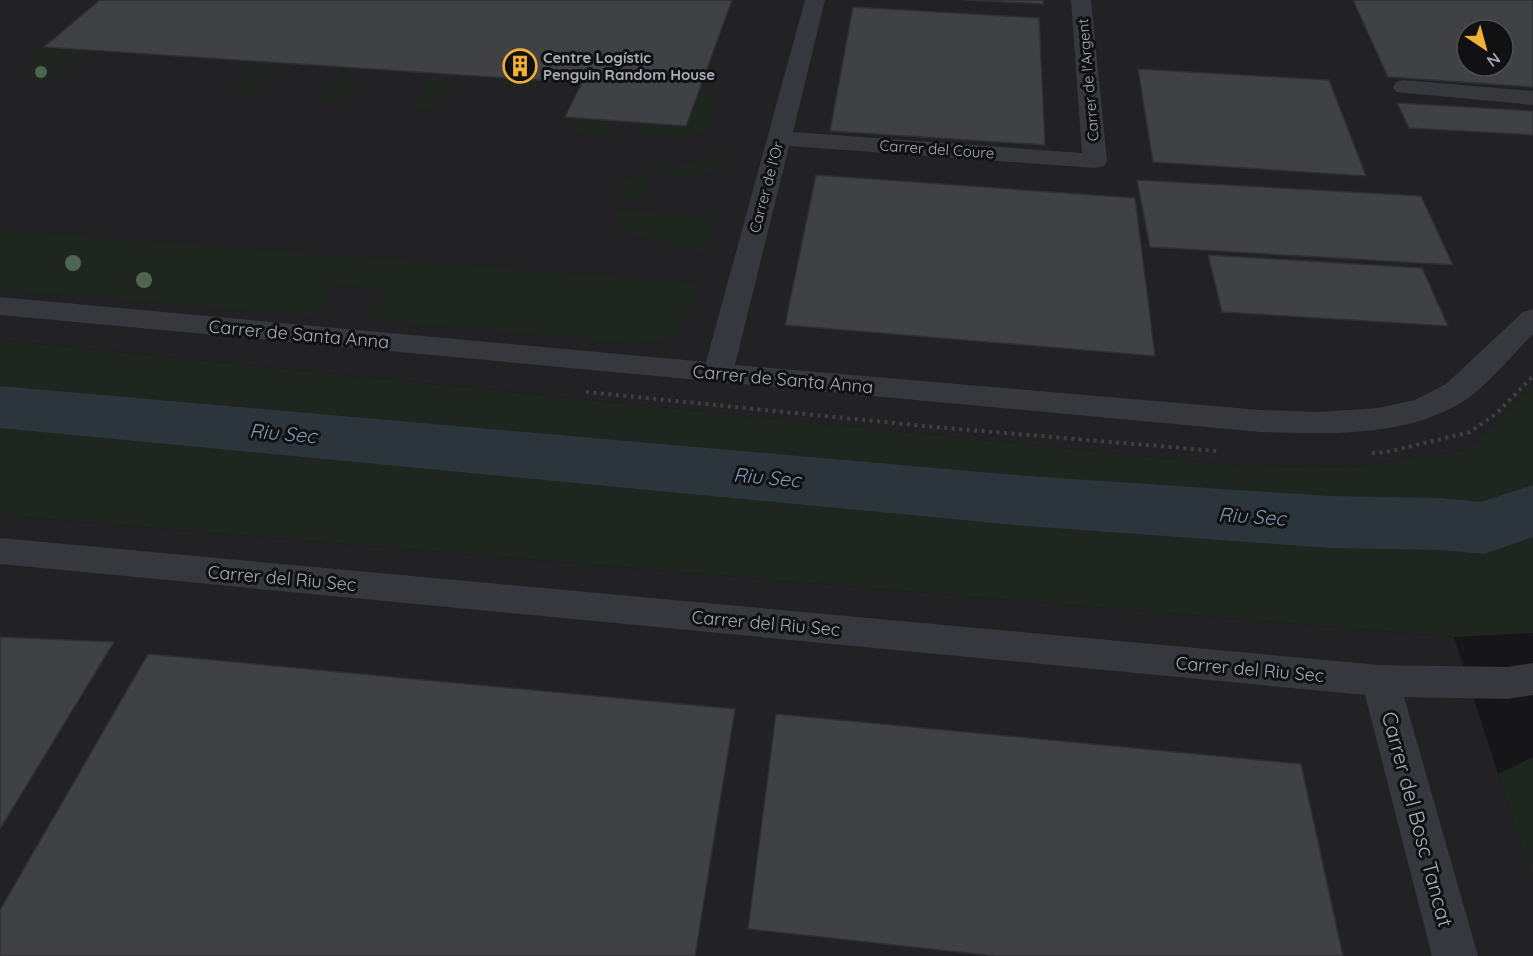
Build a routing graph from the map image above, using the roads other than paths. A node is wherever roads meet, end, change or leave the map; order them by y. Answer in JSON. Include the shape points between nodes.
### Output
{"nodes":[{"id":1,"x":815,"y":0,"type":"edge"},
{"id":2,"x":1081,"y":0,"type":"edge"},
{"id":3,"x":1404,"y":87,"type":"dead end"},
{"id":4,"x":1533,"y":98,"type":"edge"},
{"id":5,"x":779,"y":138,"type":"junction"},
{"id":6,"x":1095,"y":161,"type":"joint"},
{"id":7,"x":0,"y":306,"type":"edge"},
{"id":8,"x":1533,"y":318,"type":"edge"},
{"id":9,"x":718,"y":373,"type":"junction"},
{"id":10,"x":0,"y":551,"type":"edge"},
{"id":11,"x":1533,"y":679,"type":"edge"},
{"id":12,"x":1380,"y":681,"type":"junction"},
{"id":13,"x":1455,"y":956,"type":"edge"}],
"edges":[{"from":1,"to":5,"type":"street","name":"Carrer de l'Or"},
{"from":2,"to":6,"type":"street","name":"Carrer de l'Argent"},
{"from":3,"to":4,"type":"street"},
{"from":5,"to":6,"type":"street","name":"Carrer del Coure"},
{"from":5,"to":9,"type":"street","name":"Carrer de l'Or"},
{"from":7,"to":9,"type":"street","name":"Carrer de Santa Anna"},
{"from":8,"to":9,"type":"street","name":"Carrer de Santa Anna","via":[[1457,391],[1424,408],[1378,419],[1320,423]]},
{"from":10,"to":12,"type":"street","name":"Carrer del Riu Sec"},
{"from":11,"to":12,"type":"street","name":"Carrer del Riu Sec","via":[[1507,683]]},
{"from":12,"to":13,"type":"street","name":"Carrer del Bosc Tancat"}]}
